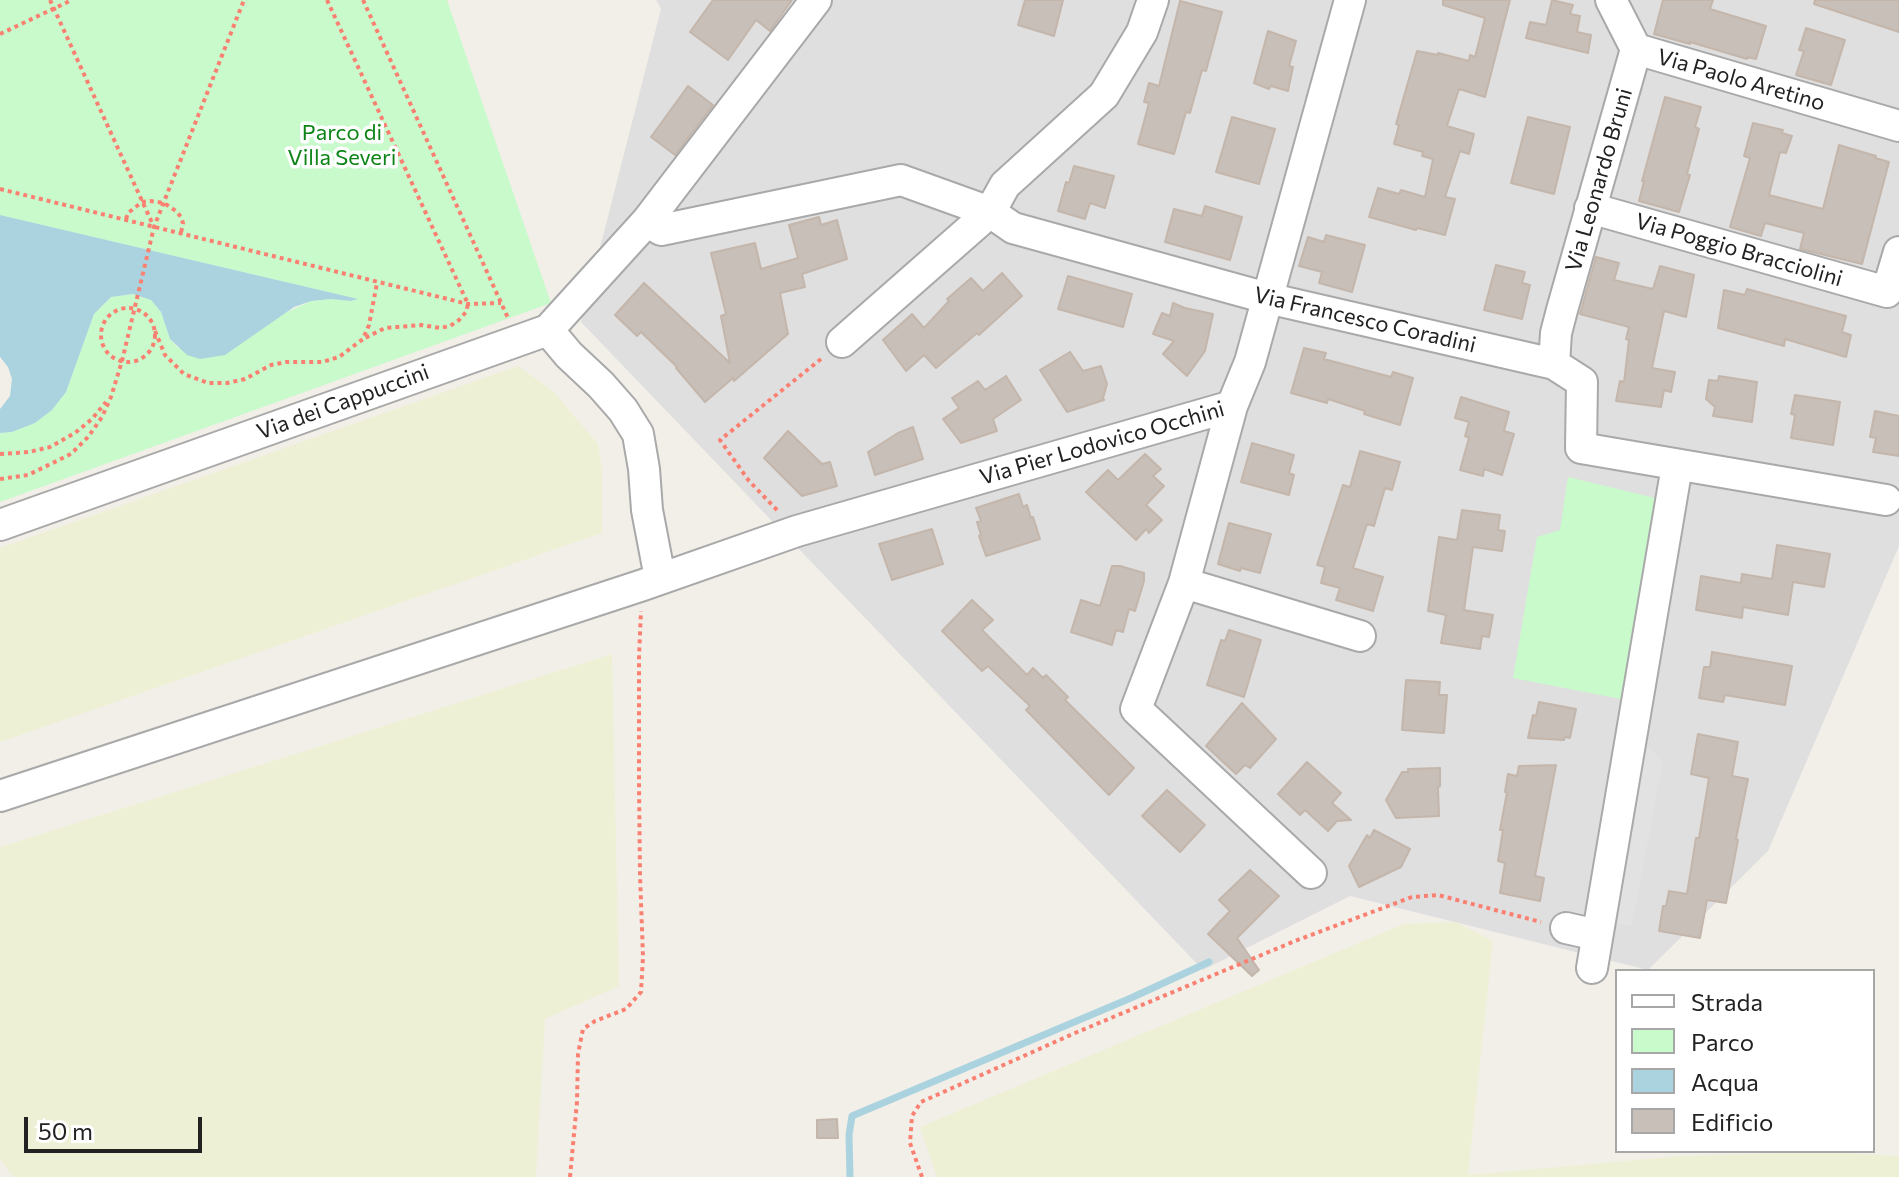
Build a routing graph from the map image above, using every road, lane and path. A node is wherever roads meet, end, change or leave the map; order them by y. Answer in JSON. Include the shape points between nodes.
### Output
{"nodes":[{"id":1,"x":50,"y":0,"type":"edge"},
{"id":2,"x":72,"y":0,"type":"edge"},
{"id":3,"x":244,"y":0,"type":"edge"},
{"id":4,"x":327,"y":0,"type":"edge"},
{"id":5,"x":363,"y":0,"type":"edge"},
{"id":6,"x":816,"y":0,"type":"edge"},
{"id":7,"x":1153,"y":0,"type":"edge"},
{"id":8,"x":1350,"y":0,"type":"edge"},
{"id":9,"x":1611,"y":0,"type":"edge"},
{"id":10,"x":54,"y":8,"type":"junction"},
{"id":11,"x":0,"y":34,"type":"edge"},
{"id":12,"x":1636,"y":49,"type":"junction"},
{"id":13,"x":1899,"y":126,"type":"edge"},
{"id":14,"x":0,"y":189,"type":"edge"},
{"id":15,"x":142,"y":202,"type":"junction"},
{"id":16,"x":164,"y":203,"type":"junction"},
{"id":17,"x":1590,"y":208,"type":"junction"},
{"id":18,"x":990,"y":212,"type":"junction"},
{"id":19,"x":125,"y":220,"type":"junction"},
{"id":20,"x":647,"y":221,"type":"junction"},
{"id":21,"x":154,"y":227,"type":"junction"},
{"id":22,"x":181,"y":233,"type":"junction"},
{"id":23,"x":1899,"y":252,"type":"edge"},
{"id":24,"x":377,"y":282,"type":"junction"},
{"id":25,"x":1267,"y":298,"type":"junction"},
{"id":26,"x":501,"y":303,"type":"junction"},
{"id":27,"x":468,"y":304,"type":"junction"},
{"id":28,"x":135,"y":309,"type":"junction"},
{"id":29,"x":548,"y":330,"type":"junction"},
{"id":30,"x":155,"y":331,"type":"junction"},
{"id":31,"x":363,"y":339,"type":"junction"},
{"id":32,"x":518,"y":339,"type":"junction"},
{"id":33,"x":842,"y":342,"type":"joint"},
{"id":34,"x":122,"y":361,"type":"junction"},
{"id":35,"x":1554,"y":364,"type":"junction"},
{"id":36,"x":111,"y":397,"type":"junction"},
{"id":37,"x":1232,"y":406,"type":"junction"},
{"id":38,"x":0,"y":454,"type":"edge"},
{"id":39,"x":1677,"y":466,"type":"junction"},
{"id":40,"x":0,"y":479,"type":"edge"},
{"id":41,"x":1886,"y":500,"type":"dead end"},
{"id":42,"x":0,"y":525,"type":"edge"},
{"id":43,"x":797,"y":531,"type":"junction"},
{"id":44,"x":652,"y":582,"type":"junction"},
{"id":45,"x":1184,"y":583,"type":"junction"},
{"id":46,"x":1360,"y":636,"type":"dead end"},
{"id":47,"x":0,"y":796,"type":"edge"},
{"id":48,"x":1311,"y":873,"type":"dead end"},
{"id":49,"x":1566,"y":928,"type":"joint"},
{"id":50,"x":1597,"y":935,"type":"junction"},
{"id":51,"x":1592,"y":968,"type":"dead end"},
{"id":52,"x":570,"y":1177,"type":"edge"},
{"id":53,"x":922,"y":1177,"type":"edge"}],
"edges":[{"from":1,"to":10,"type":"path"},
{"from":2,"to":10,"type":"path"},
{"from":3,"to":16,"type":"path"},
{"from":4,"to":27,"type":"path"},
{"from":5,"to":26,"type":"path"},
{"from":6,"to":20,"type":"street"},
{"from":7,"to":18,"type":"street","via":[[1142,32],[1104,95],[1005,185]]},
{"from":8,"to":25,"type":"street","name":"Via Pier Lodovico Occhini"},
{"from":9,"to":12,"type":"street","name":"Via Paolo Aretino"},
{"from":10,"to":11,"type":"path"},
{"from":10,"to":15,"type":"path"},
{"from":12,"to":13,"type":"street","name":"Via Paolo Aretino"},
{"from":12,"to":17,"type":"street","name":"Via Leonardo Bruni"},
{"from":14,"to":19,"type":"path"},
{"from":15,"to":16,"type":"path"},
{"from":15,"to":19,"type":"path"},
{"from":15,"to":21,"type":"path"},
{"from":16,"to":21,"type":"path"},
{"from":16,"to":22,"type":"path","via":[[181,217]]},
{"from":17,"to":23,"type":"street","name":"Via Poggio Bracciolini","via":[[1887,292]]},
{"from":17,"to":35,"type":"street","name":"Via Leonardo Bruni","via":[[1556,333]]},
{"from":18,"to":20,"type":"street","via":[[901,180],[661,230]]},
{"from":18,"to":25,"type":"street","name":"Via Francesco Coradini","via":[[1013,228]]},
{"from":18,"to":33,"type":"street"},
{"from":19,"to":21,"type":"path"},
{"from":20,"to":29,"type":"street"},
{"from":21,"to":22,"type":"path"},
{"from":21,"to":28,"type":"path"},
{"from":22,"to":24,"type":"path"},
{"from":24,"to":27,"type":"path"},
{"from":24,"to":31,"type":"path"},
{"from":25,"to":35,"type":"street","name":"Via Francesco Coradini"},
{"from":25,"to":37,"type":"street","name":"Via Pier Lodovico Occhini"},
{"from":26,"to":27,"type":"path"},
{"from":26,"to":32,"type":"path"},
{"from":27,"to":31,"type":"path","via":[[450,326],[385,328]]},
{"from":28,"to":30,"type":"path","via":[[152,320]]},
{"from":28,"to":34,"type":"path"},
{"from":28,"to":34,"type":"path","via":[[112,313],[101,334],[112,357]]},
{"from":29,"to":32,"type":"street","name":"Via dei Cappuccini"},
{"from":29,"to":44,"type":"street","via":[[623,410],[638,434]]},
{"from":30,"to":31,"type":"path","via":[[165,355],[184,374],[208,383],[245,379],[286,362],[322,362]]},
{"from":30,"to":34,"type":"path","via":[[146,356]]},
{"from":32,"to":42,"type":"street","name":"Via dei Cappuccini"},
{"from":33,"to":43,"type":"path","via":[[720,440],[749,481]]},
{"from":34,"to":36,"type":"path"},
{"from":35,"to":39,"type":"street","name":"Via Francesco Coradini","via":[[1582,382],[1581,448]]},
{"from":36,"to":38,"type":"path","via":[[75,433],[50,447]]},
{"from":36,"to":40,"type":"path","via":[[88,437],[71,454],[28,475]]},
{"from":37,"to":43,"type":"street","name":"Via Pier Lodovico Occhini"},
{"from":37,"to":45,"type":"street"},
{"from":39,"to":41,"type":"street","name":"Via Francesco Coradini"},
{"from":39,"to":50,"type":"street"},
{"from":43,"to":44,"type":"street","name":"Via Pier Lodovico Occhini"},
{"from":44,"to":47,"type":"street","name":"Via Pier Lodovico Occhini"},
{"from":44,"to":52,"type":"path","via":[[639,657],[641,992],[626,1009],[583,1029]]},
{"from":45,"to":46,"type":"street"},
{"from":45,"to":48,"type":"street","via":[[1136,709]]},
{"from":49,"to":50,"type":"street"},
{"from":49,"to":53,"type":"path","via":[[1438,895],[1412,897],[1295,941],[921,1102],[912,1116],[910,1143]]},
{"from":50,"to":51,"type":"street"}]}
